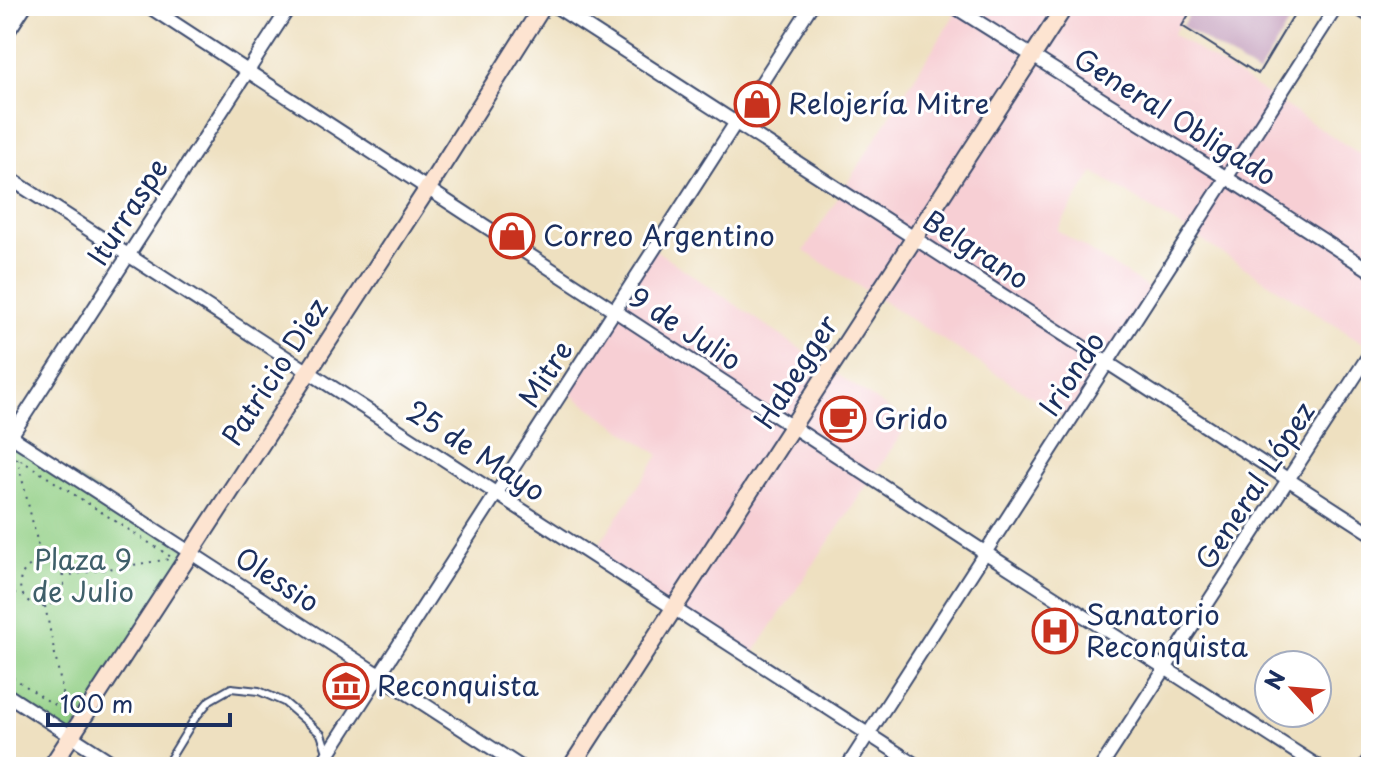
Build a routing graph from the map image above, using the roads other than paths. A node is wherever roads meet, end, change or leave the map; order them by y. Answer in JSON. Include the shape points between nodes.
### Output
{"nodes":[{"id":1,"x":25,"y":6,"type":"edge"},
{"id":2,"x":148,"y":6,"type":"edge"},
{"id":3,"x":290,"y":6,"type":"edge"},
{"id":4,"x":543,"y":6,"type":"edge"},
{"id":5,"x":555,"y":6,"type":"edge"},
{"id":6,"x":811,"y":6,"type":"edge"},
{"id":7,"x":953,"y":6,"type":"edge"},
{"id":8,"x":1065,"y":6,"type":"edge"},
{"id":9,"x":1337,"y":6,"type":"edge"},
{"id":10,"x":1358,"y":6,"type":"edge"},
{"id":11,"x":1371,"y":14,"type":"edge"},
{"id":12,"x":6,"y":35,"type":"edge"},
{"id":13,"x":1033,"y":56,"type":"junction"},
{"id":14,"x":248,"y":71,"type":"junction"},
{"id":15,"x":735,"y":123,"type":"junction"},
{"id":16,"x":6,"y":176,"type":"edge"},
{"id":17,"x":1227,"y":178,"type":"junction"},
{"id":18,"x":428,"y":188,"type":"junction"},
{"id":19,"x":913,"y":238,"type":"junction"},
{"id":20,"x":128,"y":255,"type":"junction"},
{"id":21,"x":1371,"y":271,"type":"edge"},
{"id":22,"x":615,"y":312,"type":"junction"},
{"id":23,"x":1371,"y":352,"type":"edge"},
{"id":24,"x":1106,"y":364,"type":"junction"},
{"id":25,"x":307,"y":370,"type":"junction"},
{"id":26,"x":792,"y":426,"type":"junction"},
{"id":27,"x":8,"y":438,"type":"edge"},
{"id":28,"x":1288,"y":479,"type":"junction"},
{"id":29,"x":497,"y":493,"type":"junction"},
{"id":30,"x":1371,"y":533,"type":"edge"},
{"id":31,"x":986,"y":553,"type":"junction"},
{"id":32,"x":182,"y":555,"type":"junction"},
{"id":33,"x":673,"y":608,"type":"junction"},
{"id":34,"x":1166,"y":668,"type":"junction"},
{"id":35,"x":380,"y":676,"type":"junction"},
{"id":36,"x":6,"y":694,"type":"edge"},
{"id":37,"x":868,"y":734,"type":"junction"},
{"id":38,"x":71,"y":736,"type":"junction"},
{"id":39,"x":1371,"y":756,"type":"edge"},
{"id":40,"x":324,"y":761,"type":"edge"},
{"id":41,"x":51,"y":767,"type":"edge"},
{"id":42,"x":119,"y":767,"type":"edge"},
{"id":43,"x":165,"y":767,"type":"edge"},
{"id":44,"x":521,"y":767,"type":"edge"},
{"id":45,"x":571,"y":767,"type":"edge"},
{"id":46,"x":847,"y":767,"type":"edge"},
{"id":47,"x":919,"y":767,"type":"edge"},
{"id":48,"x":1101,"y":767,"type":"edge"},
{"id":49,"x":1319,"y":767,"type":"edge"},
{"id":50,"x":1364,"y":767,"type":"edge"}],
"edges":[{"from":1,"to":12,"type":"street"},
{"from":2,"to":14,"type":"street","name":"9 de Julio"},
{"from":3,"to":14,"type":"street","name":"Iturraspe"},
{"from":4,"to":18,"type":"street","name":"Patricio Diez"},
{"from":5,"to":15,"type":"street","name":"Belgrano"},
{"from":6,"to":15,"type":"street","name":"Mitre"},
{"from":7,"to":13,"type":"street","name":"General Obligado"},
{"from":8,"to":13,"type":"street","name":"Habegger"},
{"from":9,"to":17,"type":"street","name":"Iriondo"},
{"from":10,"to":11,"type":"street"},
{"from":13,"to":17,"type":"street","name":"General Obligado"},
{"from":13,"to":19,"type":"street","name":"Habegger"},
{"from":14,"to":18,"type":"street","name":"9 de Julio"},
{"from":14,"to":20,"type":"street","name":"Iturraspe"},
{"from":15,"to":19,"type":"street","name":"Belgrano"},
{"from":15,"to":22,"type":"street","name":"Mitre"},
{"from":16,"to":20,"type":"street","name":"25 de Mayo"},
{"from":17,"to":21,"type":"street","name":"General Obligado"},
{"from":17,"to":24,"type":"street","name":"Iriondo"},
{"from":18,"to":22,"type":"street","name":"9 de Julio"},
{"from":18,"to":25,"type":"street","name":"Patricio Diez"},
{"from":19,"to":24,"type":"street","name":"Belgrano"},
{"from":19,"to":26,"type":"street","name":"Habegger"},
{"from":20,"to":25,"type":"street","name":"25 de Mayo"},
{"from":20,"to":27,"type":"street","name":"Iturraspe"},
{"from":22,"to":26,"type":"street","name":"9 de Julio"},
{"from":22,"to":29,"type":"street","name":"Mitre"},
{"from":23,"to":28,"type":"street","name":"General López"},
{"from":24,"to":28,"type":"street","name":"Belgrano"},
{"from":24,"to":31,"type":"street","name":"Iriondo"},
{"from":25,"to":29,"type":"street","name":"25 de Mayo"},
{"from":25,"to":32,"type":"street","name":"Patricio Diez"},
{"from":26,"to":31,"type":"street","name":"9 de Julio"},
{"from":26,"to":33,"type":"street","name":"Habegger"},
{"from":27,"to":32,"type":"street","name":"Olessio"},
{"from":28,"to":30,"type":"street","name":"Belgrano"},
{"from":28,"to":34,"type":"street","name":"General López"},
{"from":29,"to":33,"type":"street","name":"25 de Mayo"},
{"from":29,"to":35,"type":"street","name":"Mitre"},
{"from":31,"to":34,"type":"street","name":"9 de Julio"},
{"from":31,"to":37,"type":"street","name":"Iriondo"},
{"from":32,"to":35,"type":"street","name":"Olessio"},
{"from":32,"to":38,"type":"street","name":"Patricio Diez"},
{"from":33,"to":37,"type":"street","name":"25 de Mayo"},
{"from":33,"to":45,"type":"street","name":"Habegger"},
{"from":34,"to":48,"type":"street","name":"General López"},
{"from":34,"to":49,"type":"street","name":"9 de Julio"},
{"from":35,"to":40,"type":"street","name":"Mitre"},
{"from":35,"to":44,"type":"street","name":"Olessio"},
{"from":36,"to":38,"type":"street"},
{"from":37,"to":46,"type":"street","name":"Iriondo"},
{"from":37,"to":47,"type":"street","name":"25 de Mayo"},
{"from":38,"to":41,"type":"street","name":"Patricio Diez"},
{"from":38,"to":42,"type":"street"},
{"from":39,"to":50,"type":"street"},
{"from":40,"to":43,"type":"lane","via":[[321,734],[284,702],[259,691],[231,688],[210,700]]}]}
